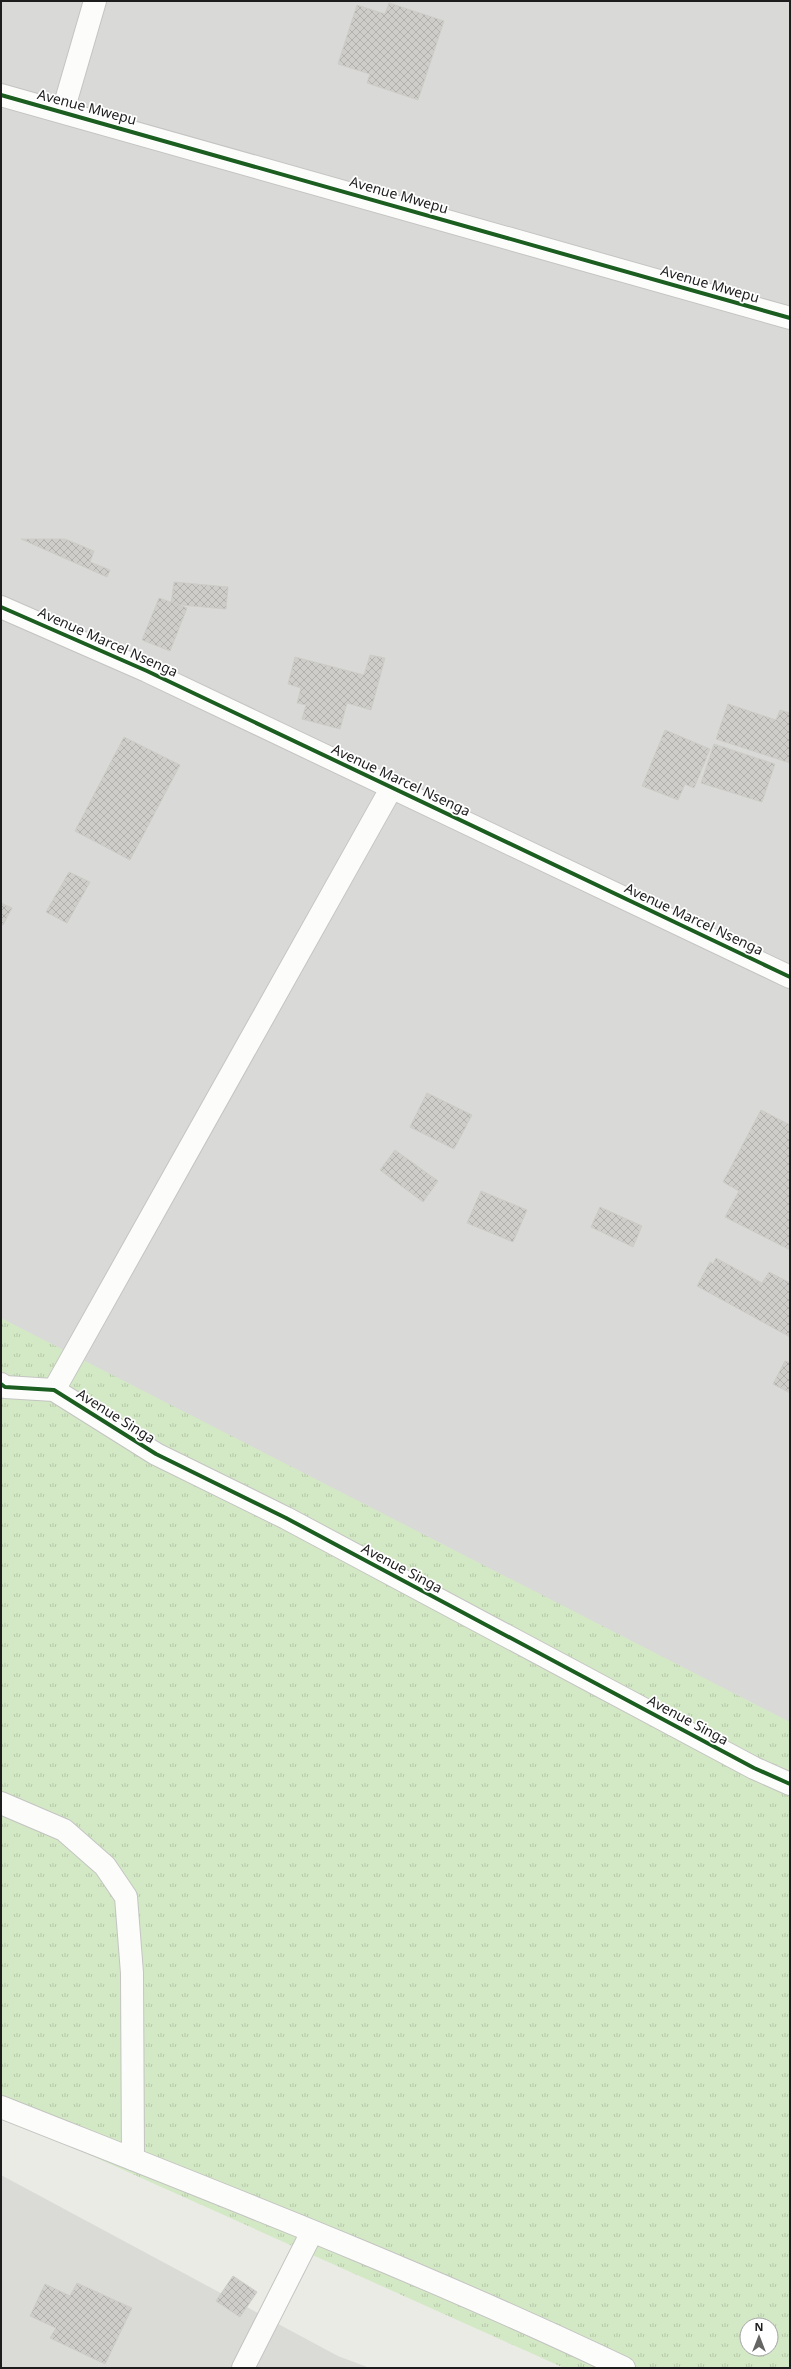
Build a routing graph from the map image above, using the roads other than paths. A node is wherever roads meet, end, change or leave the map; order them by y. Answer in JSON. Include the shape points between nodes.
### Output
{"nodes":[{"id":1,"x":95,"y":1,"type":"edge"},
{"id":2,"x":1,"y":95,"type":"edge"},
{"id":3,"x":63,"y":111,"type":"junction"},
{"id":4,"x":790,"y":318,"type":"edge"},
{"id":5,"x":1,"y":607,"type":"edge"},
{"id":6,"x":392,"y":787,"type":"junction"},
{"id":7,"x":790,"y":977,"type":"edge"},
{"id":8,"x":1,"y":1384,"type":"edge"},
{"id":9,"x":54,"y":1390,"type":"junction"},
{"id":10,"x":790,"y":1784,"type":"edge"},
{"id":11,"x":1,"y":1803,"type":"edge"},
{"id":12,"x":1,"y":2106,"type":"edge"},
{"id":13,"x":133,"y":2159,"type":"junction"},
{"id":14,"x":312,"y":2232,"type":"junction"},
{"id":15,"x":243,"y":2368,"type":"edge"},
{"id":16,"x":624,"y":2368,"type":"edge"}],
"edges":[{"from":1,"to":3,"type":"street"},
{"from":2,"to":3,"type":"street","name":"Avenue Mwepu"},
{"from":3,"to":4,"type":"street","name":"Avenue Mwepu"},
{"from":5,"to":6,"type":"street","name":"Avenue Marcel Nsenga","via":[[147,671]]},
{"from":6,"to":7,"type":"street","name":"Avenue Marcel Nsenga"},
{"from":6,"to":9,"type":"street"},
{"from":8,"to":9,"type":"street","name":"Avenue Singa","via":[[5,1387]]},
{"from":9,"to":10,"type":"street","name":"Avenue Singa","via":[[156,1454],[286,1518],[754,1768]]},
{"from":11,"to":13,"type":"street","via":[[64,1830],[105,1866],[126,1897],[132,1973]]},
{"from":12,"to":13,"type":"street"},
{"from":13,"to":14,"type":"street"},
{"from":14,"to":15,"type":"street"},
{"from":14,"to":16,"type":"street","via":[[544,2330]]}]}
